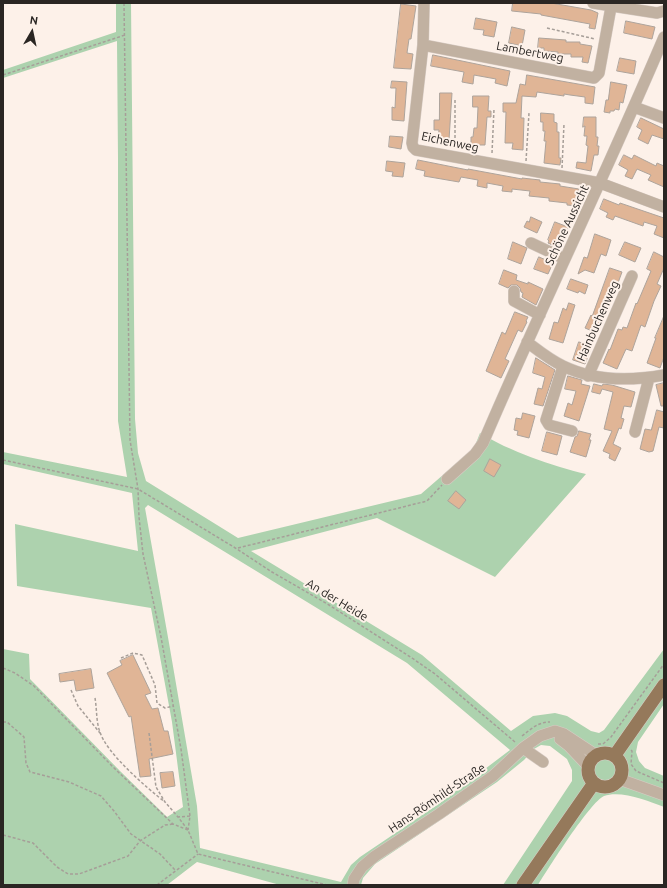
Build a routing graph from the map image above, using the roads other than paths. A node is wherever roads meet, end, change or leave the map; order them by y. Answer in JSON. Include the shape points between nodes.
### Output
{"nodes":[{"id":1,"x":424,"y":3,"type":"edge"},
{"id":2,"x":593,"y":3,"type":"edge"},
{"id":3,"x":611,"y":7,"type":"junction"},
{"id":4,"x":664,"y":11,"type":"edge"},
{"id":5,"x":664,"y":37,"type":"edge"},
{"id":6,"x":423,"y":45,"type":"junction"},
{"id":7,"x":634,"y":107,"type":"junction"},
{"id":8,"x":664,"y":118,"type":"edge"},
{"id":9,"x":600,"y":184,"type":"junction"},
{"id":10,"x":664,"y":207,"type":"edge"},
{"id":11,"x":531,"y":243,"type":"dead end"},
{"id":12,"x":565,"y":259,"type":"junction"},
{"id":13,"x":632,"y":276,"type":"dead end"},
{"id":14,"x":514,"y":291,"type":"dead end"},
{"id":15,"x":540,"y":315,"type":"junction"},
{"id":16,"x":527,"y":342,"type":"junction"},
{"id":17,"x":563,"y":366,"type":"junction"},
{"id":18,"x":664,"y":375,"type":"edge"},
{"id":19,"x":588,"y":376,"type":"junction"},
{"id":20,"x":649,"y":378,"type":"junction"},
{"id":21,"x":572,"y":431,"type":"dead end"},
{"id":22,"x":635,"y":432,"type":"dead end"},
{"id":23,"x":447,"y":479,"type":"road end"},
{"id":24,"x":664,"y":685,"type":"edge"},
{"id":25,"x":540,"y":736,"type":"junction"},
{"id":26,"x":519,"y":745,"type":"junction"},
{"id":27,"x":596,"y":755,"type":"junction"},
{"id":28,"x":615,"y":755,"type":"junction"},
{"id":29,"x":542,"y":762,"type":"dead end"},
{"id":30,"x":588,"y":766,"type":"junction"},
{"id":31,"x":619,"y":779,"type":"junction"},
{"id":32,"x":594,"y":783,"type":"junction"},
{"id":33,"x":664,"y":795,"type":"edge"},
{"id":34,"x":353,"y":885,"type":"edge"},
{"id":35,"x":523,"y":885,"type":"edge"}],
"edges":[{"from":1,"to":6,"type":"street","name":"Eichenweg"},
{"from":2,"to":3,"type":"street"},
{"from":3,"to":4,"type":"street","via":[[657,13]]},
{"from":3,"to":6,"type":"street","name":"Lambertweg","via":[[599,73],[594,78]]},
{"from":5,"to":7,"type":"street","name":"Schöne Aussicht"},
{"from":6,"to":9,"type":"street","name":"Eichenweg","via":[[412,144],[416,150]]},
{"from":7,"to":8,"type":"street"},
{"from":7,"to":9,"type":"street","name":"Schöne Aussicht"},
{"from":9,"to":10,"type":"street","name":"Eichenweg"},
{"from":9,"to":12,"type":"street","name":"Schöne Aussicht"},
{"from":11,"to":12,"type":"street"},
{"from":12,"to":15,"type":"street","name":"Schöne Aussicht"},
{"from":13,"to":19,"type":"street","name":"Hainbuchenweg"},
{"from":14,"to":15,"type":"street","via":[[514,301]]},
{"from":15,"to":16,"type":"street","name":"Schöne Aussicht"},
{"from":16,"to":17,"type":"street"},
{"from":16,"to":23,"type":"street","name":"Schöne Aussicht","via":[[483,443],[475,454]]},
{"from":17,"to":19,"type":"street"},
{"from":17,"to":21,"type":"street","via":[[546,420],[549,425]]},
{"from":18,"to":20,"type":"street"},
{"from":19,"to":20,"type":"street","via":[[616,379]]},
{"from":20,"to":22,"type":"street"},
{"from":24,"to":28,"type":"main road"},
{"from":25,"to":26,"type":"street","name":"Hans-Römhild-Straße"},
{"from":25,"to":27,"type":"street","name":"Hans-Römhild-Straße","via":[[555,731],[564,734]]},
{"from":25,"to":30,"type":"street","via":[[559,738]]},
{"from":26,"to":29,"type":"street"},
{"from":26,"to":34,"type":"street","name":"Hans-Römhild-Straße","via":[[493,776],[375,856],[362,867]]},
{"from":27,"to":28,"type":"main road","via":[[605,752]]},
{"from":27,"to":30,"type":"main road","via":[[589,761]]},
{"from":28,"to":31,"type":"main road","via":[[622,769]]},
{"from":30,"to":32,"type":"main road","via":[[588,775]]},
{"from":31,"to":32,"type":"main road","via":[[607,787]]},
{"from":31,"to":33,"type":"street"},
{"from":32,"to":35,"type":"main road"}]}
